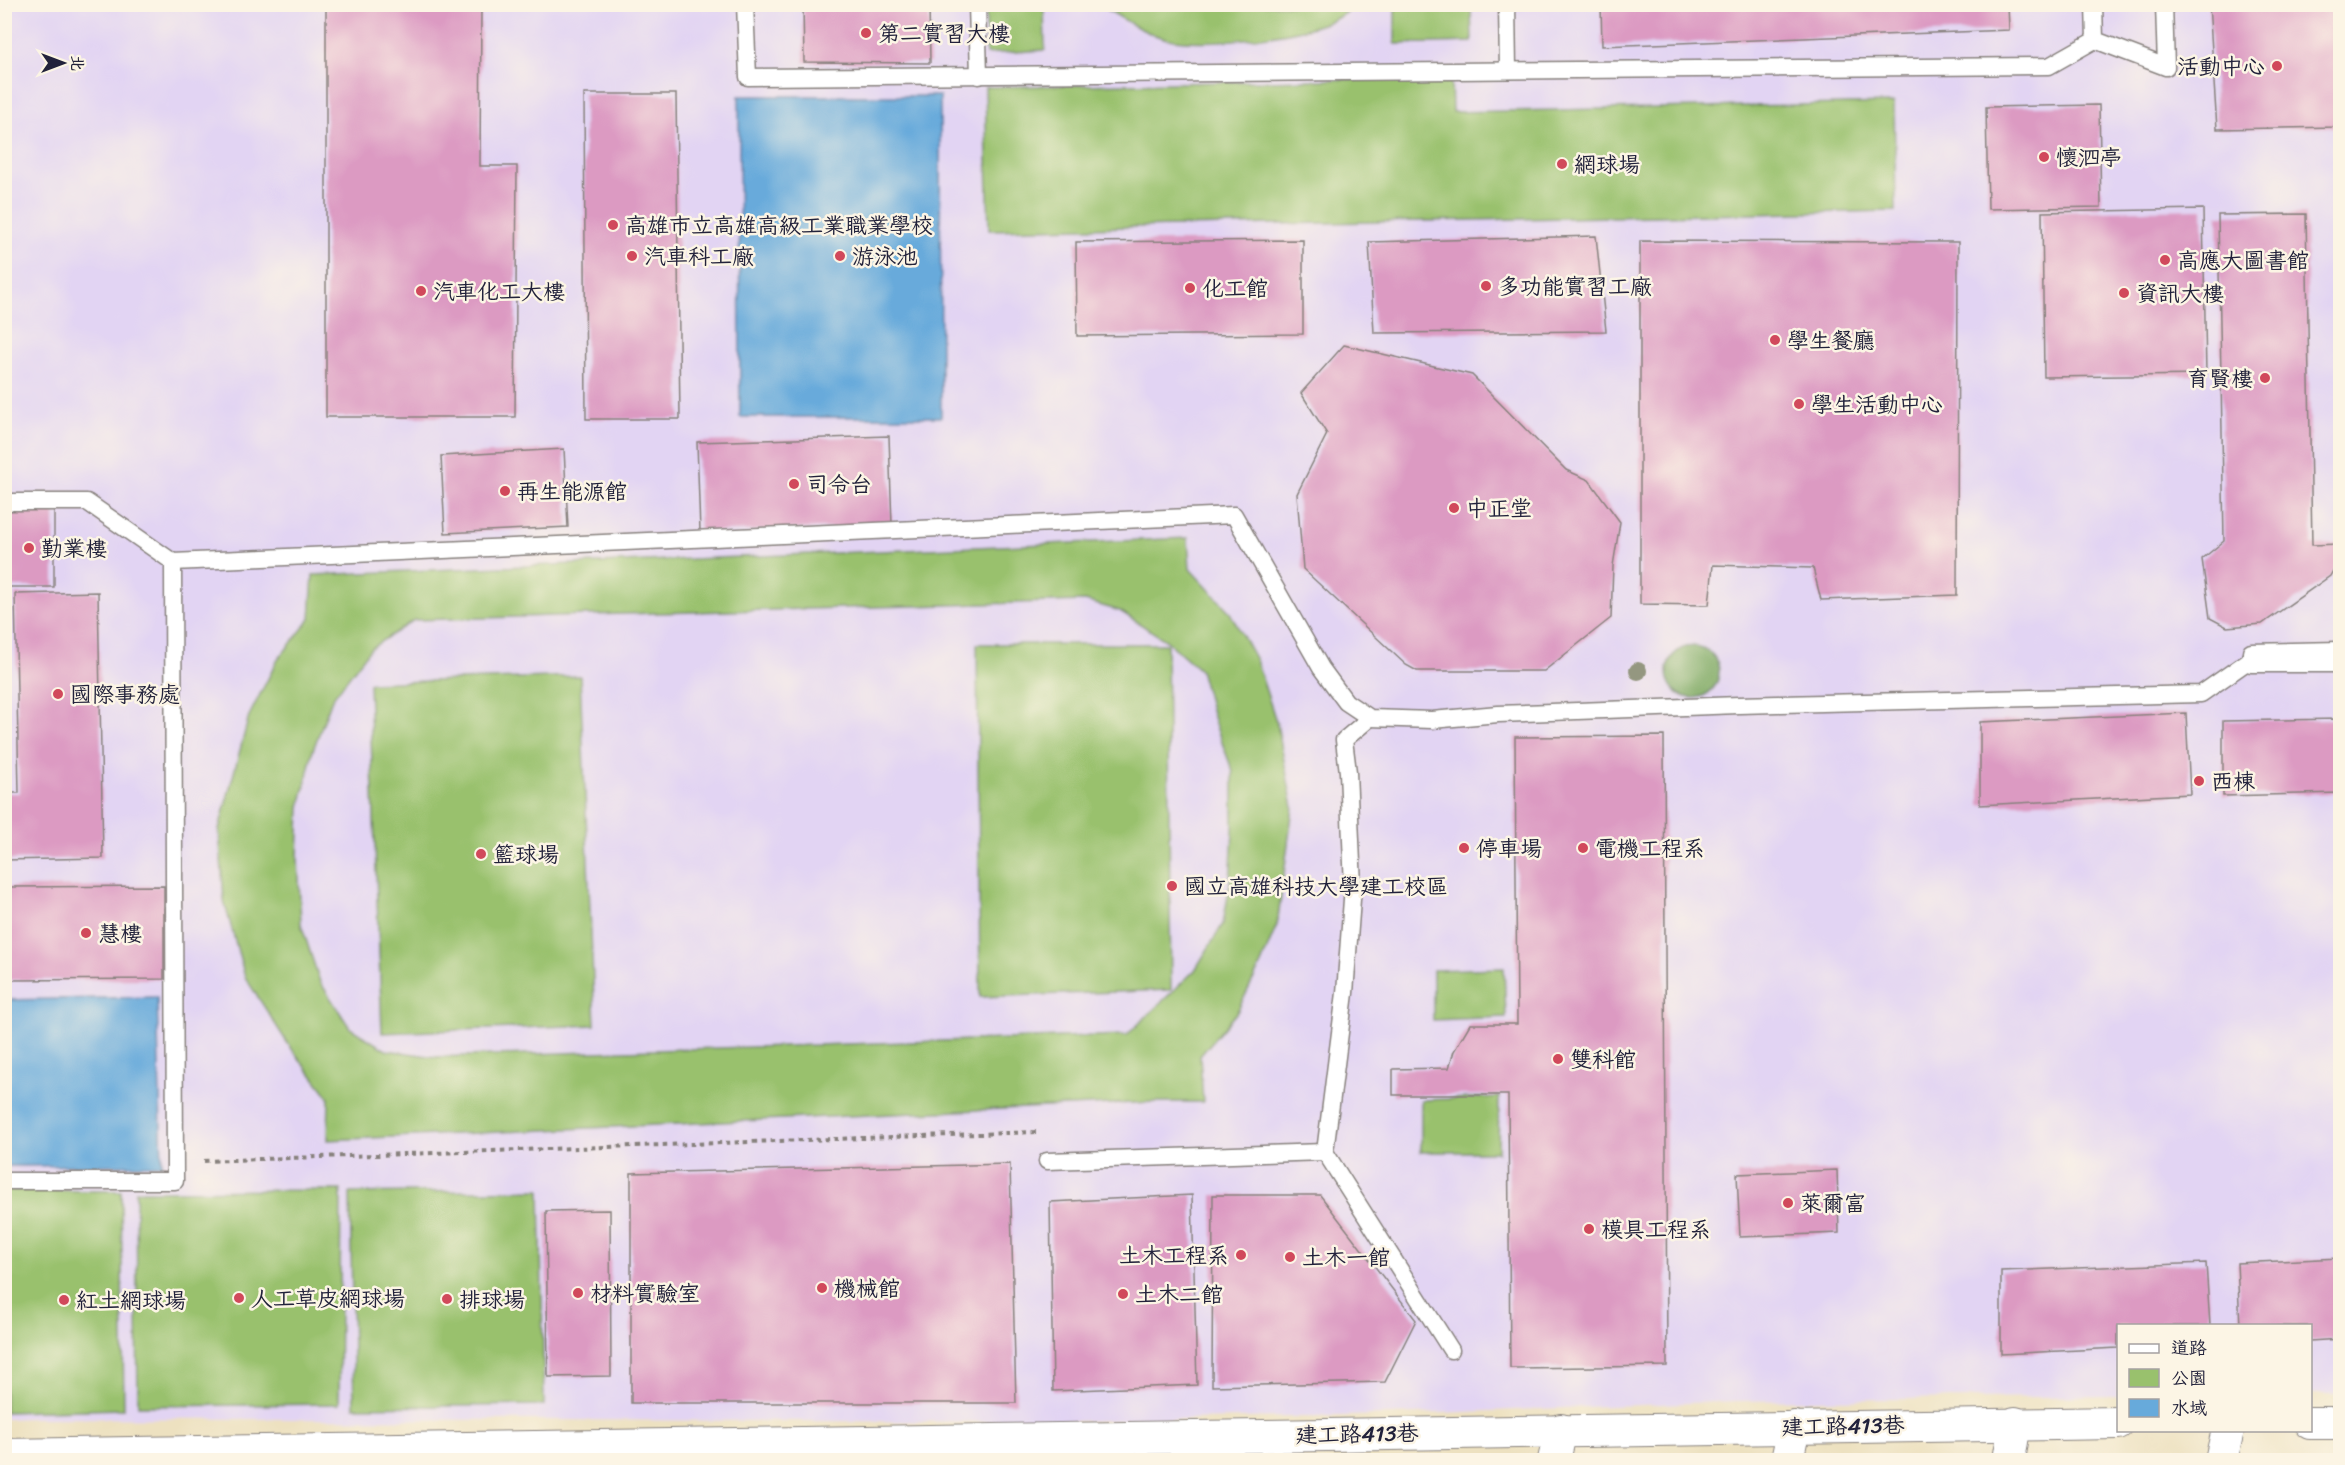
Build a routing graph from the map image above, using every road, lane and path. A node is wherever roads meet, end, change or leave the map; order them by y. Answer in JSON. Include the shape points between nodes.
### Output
{"nodes":[{"id":1,"x":746,"y":4,"type":"edge"},
{"id":2,"x":977,"y":4,"type":"edge"},
{"id":3,"x":1507,"y":4,"type":"edge"},
{"id":4,"x":2094,"y":4,"type":"edge"},
{"id":5,"x":2164,"y":4,"type":"edge"},
{"id":6,"x":2095,"y":40,"type":"junction"},
{"id":7,"x":1508,"y":70,"type":"junction"},
{"id":8,"x":979,"y":76,"type":"junction"},
{"id":9,"x":4,"y":502,"type":"edge"},
{"id":10,"x":172,"y":562,"type":"junction"},
{"id":11,"x":2340,"y":650,"type":"edge"},
{"id":12,"x":2251,"y":659,"type":"junction"},
{"id":13,"x":2340,"y":664,"type":"edge"},
{"id":14,"x":1370,"y":718,"type":"junction"},
{"id":15,"x":1044,"y":1132,"type":"dead end"},
{"id":16,"x":1324,"y":1152,"type":"junction"},
{"id":17,"x":1047,"y":1161,"type":"dead end"},
{"id":18,"x":175,"y":1162,"type":"junction"},
{"id":19,"x":4,"y":1181,"type":"edge"},
{"id":20,"x":1451,"y":1350,"type":"dead end"},
{"id":21,"x":2015,"y":1423,"type":"junction"},
{"id":22,"x":2117,"y":1423,"type":"edge"},
{"id":23,"x":2312,"y":1423,"type":"edge"},
{"id":24,"x":2340,"y":1423,"type":"edge"},
{"id":25,"x":1794,"y":1427,"type":"junction"},
{"id":26,"x":1561,"y":1430,"type":"junction"},
{"id":27,"x":2228,"y":1432,"type":"edge"},
{"id":28,"x":1279,"y":1448,"type":"edge"},
{"id":29,"x":1015,"y":1450,"type":"edge"},
{"id":30,"x":764,"y":1452,"type":"edge"},
{"id":31,"x":525,"y":1454,"type":"edge"},
{"id":32,"x":8,"y":1457,"type":"edge"},
{"id":33,"x":1554,"y":1461,"type":"edge"},
{"id":34,"x":1787,"y":1461,"type":"edge"},
{"id":35,"x":2009,"y":1461,"type":"edge"},
{"id":36,"x":2221,"y":1461,"type":"edge"}],
"edges":[{"from":1,"to":8,"type":"lane","via":[[748,77]]},
{"from":2,"to":8,"type":"lane"},
{"from":3,"to":7,"type":"lane"},
{"from":4,"to":6,"type":"lane"},
{"from":5,"to":6,"type":"lane","via":[[2166,67]]},
{"from":6,"to":7,"type":"lane","via":[[2049,66]]},
{"from":7,"to":8,"type":"lane"},
{"from":9,"to":10,"type":"lane","via":[[87,502]]},
{"from":10,"to":14,"type":"lane","via":[[1234,515],[1321,668],[1346,702]]},
{"from":10,"to":18,"type":"lane"},
{"from":11,"to":12,"type":"lane","via":[[2251,652]]},
{"from":12,"to":13,"type":"lane","via":[[2251,664]]},
{"from":12,"to":14,"type":"lane","via":[[2201,694],[1739,705],[1432,720]]},
{"from":14,"to":16,"type":"lane","via":[[1344,740],[1353,886],[1345,993]]},
{"from":15,"to":18,"type":"path"},
{"from":16,"to":17,"type":"lane"},
{"from":16,"to":20,"type":"lane"},
{"from":18,"to":19,"type":"lane","via":[[175,1181]]},
{"from":21,"to":22,"type":"street","name":"建工路413巷"},
{"from":21,"to":25,"type":"street","name":"建工路413巷"},
{"from":21,"to":35,"type":"street"},
{"from":23,"to":24,"type":"street"},
{"from":25,"to":26,"type":"street","name":"建工路413巷"},
{"from":25,"to":34,"type":"street"},
{"from":26,"to":28,"type":"street","name":"建工路413巷"},
{"from":26,"to":33,"type":"street"},
{"from":27,"to":36,"type":"street"},
{"from":28,"to":29,"type":"street","name":"建工路413巷"},
{"from":29,"to":30,"type":"street","name":"建工路413巷"},
{"from":30,"to":31,"type":"street","name":"建工路413巷"},
{"from":31,"to":32,"type":"street","name":"建工路413巷"}]}
